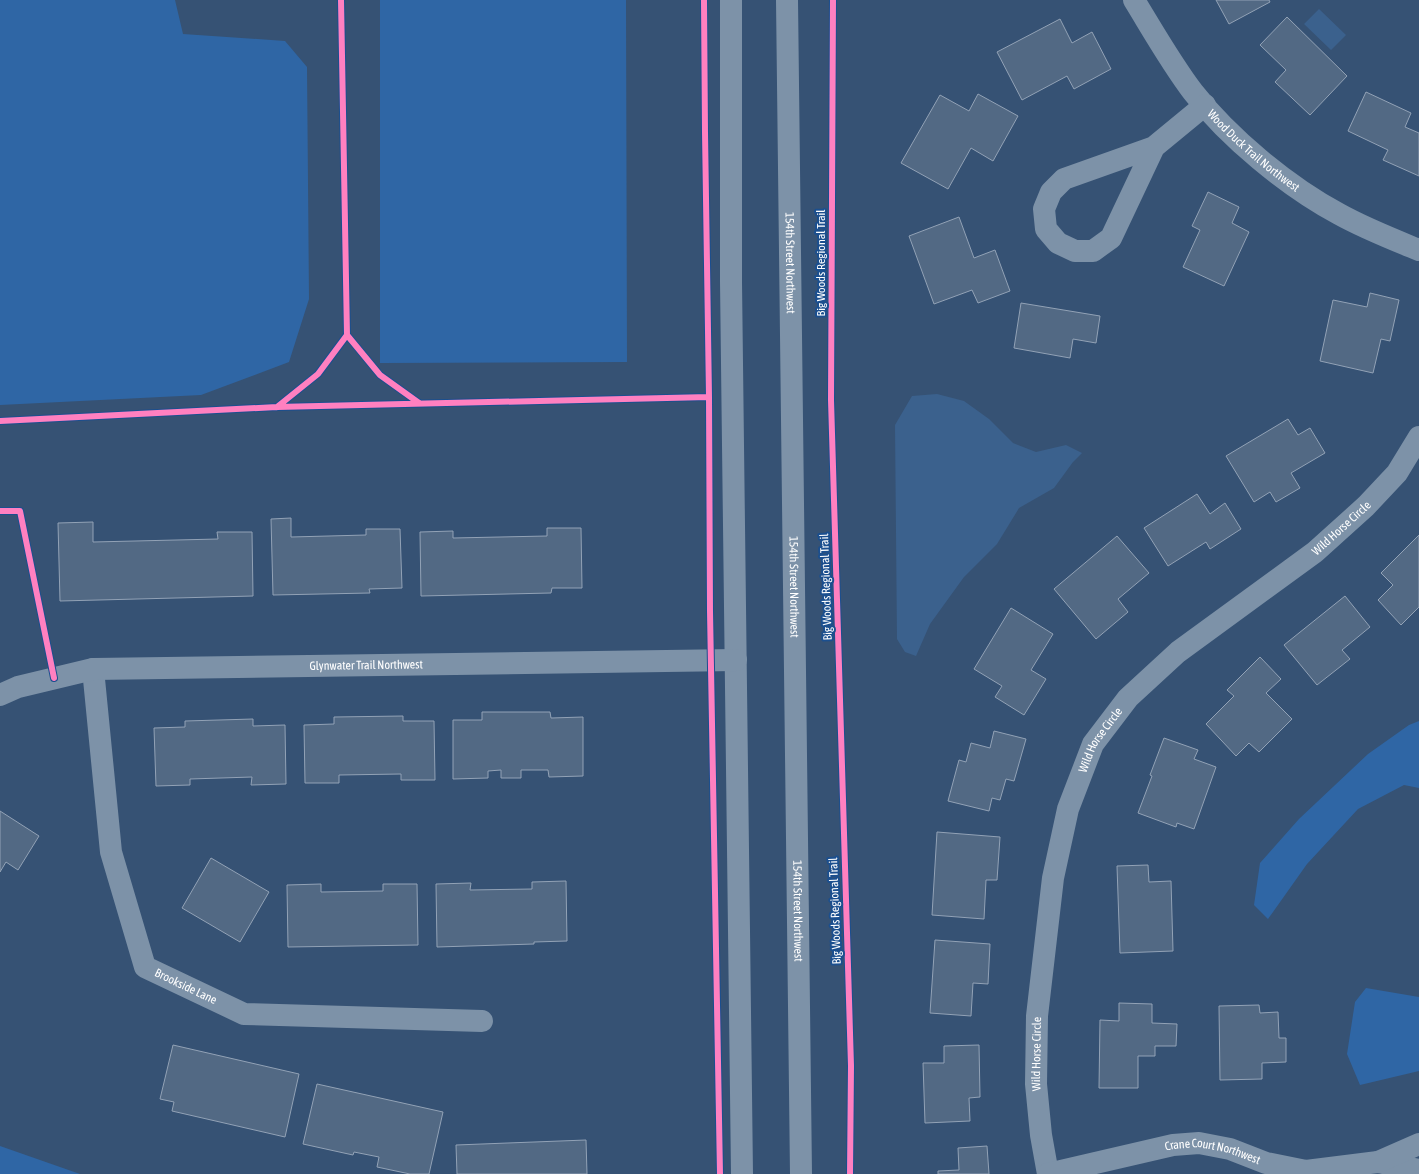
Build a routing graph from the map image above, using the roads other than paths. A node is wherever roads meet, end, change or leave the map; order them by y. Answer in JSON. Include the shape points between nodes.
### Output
{"nodes":[{"id":1,"x":731,"y":0,"type":"edge"},
{"id":2,"x":787,"y":0,"type":"edge"},
{"id":3,"x":1134,"y":0,"type":"edge"},
{"id":4,"x":1205,"y":105,"type":"junction"},
{"id":5,"x":1154,"y":147,"type":"junction"},
{"id":6,"x":1419,"y":250,"type":"edge"},
{"id":7,"x":1419,"y":437,"type":"edge"},
{"id":8,"x":736,"y":660,"type":"junction"},
{"id":9,"x":93,"y":669,"type":"junction"},
{"id":10,"x":0,"y":695,"type":"edge"},
{"id":11,"x":482,"y":1021,"type":"dead end"},
{"id":12,"x":1419,"y":1144,"type":"edge"},
{"id":13,"x":1378,"y":1162,"type":"junction"},
{"id":14,"x":1419,"y":1170,"type":"edge"},
{"id":15,"x":742,"y":1174,"type":"edge"},
{"id":16,"x":801,"y":1174,"type":"edge"},
{"id":17,"x":1048,"y":1174,"type":"edge"}],
"edges":[{"from":1,"to":8,"type":"street","via":[[731,282]]},
{"from":2,"to":16,"type":"street","name":"154th Street Northwest"},
{"from":3,"to":4,"type":"street","name":"Wood Duck Trail Northwest","via":[[1160,44]]},
{"from":4,"to":5,"type":"street"},
{"from":4,"to":6,"type":"street","name":"Wood Duck Trail Northwest","via":[[1232,135],[1299,190],[1338,214]]},
{"from":5,"to":5,"type":"street","via":[[1064,179],[1051,192],[1044,209],[1046,229],[1058,243],[1075,251],[1093,251],[1111,238]]},
{"from":7,"to":17,"type":"street","name":"Wild Horse Circle","via":[[1397,473],[1366,506],[1315,552],[1178,652],[1128,698],[1093,744],[1068,809],[1054,878],[1037,1016],[1036,1084]]},
{"from":8,"to":9,"type":"street","name":"Glynwater Trail Northwest"},
{"from":8,"to":15,"type":"street"},
{"from":9,"to":10,"type":"street","name":"Glynwater Trail Northwest","via":[[18,687]]},
{"from":9,"to":11,"type":"street","name":"Brookside Lane","via":[[110,852],[145,967],[244,1014]]},
{"from":12,"to":13,"type":"street","name":"Crane Court Northwest"},
{"from":13,"to":14,"type":"street","name":"Crane Court Northwest"},
{"from":13,"to":17,"type":"street","name":"Crane Court Northwest","via":[[1306,1171],[1266,1163],[1230,1149],[1199,1143],[1173,1145]]}]}
